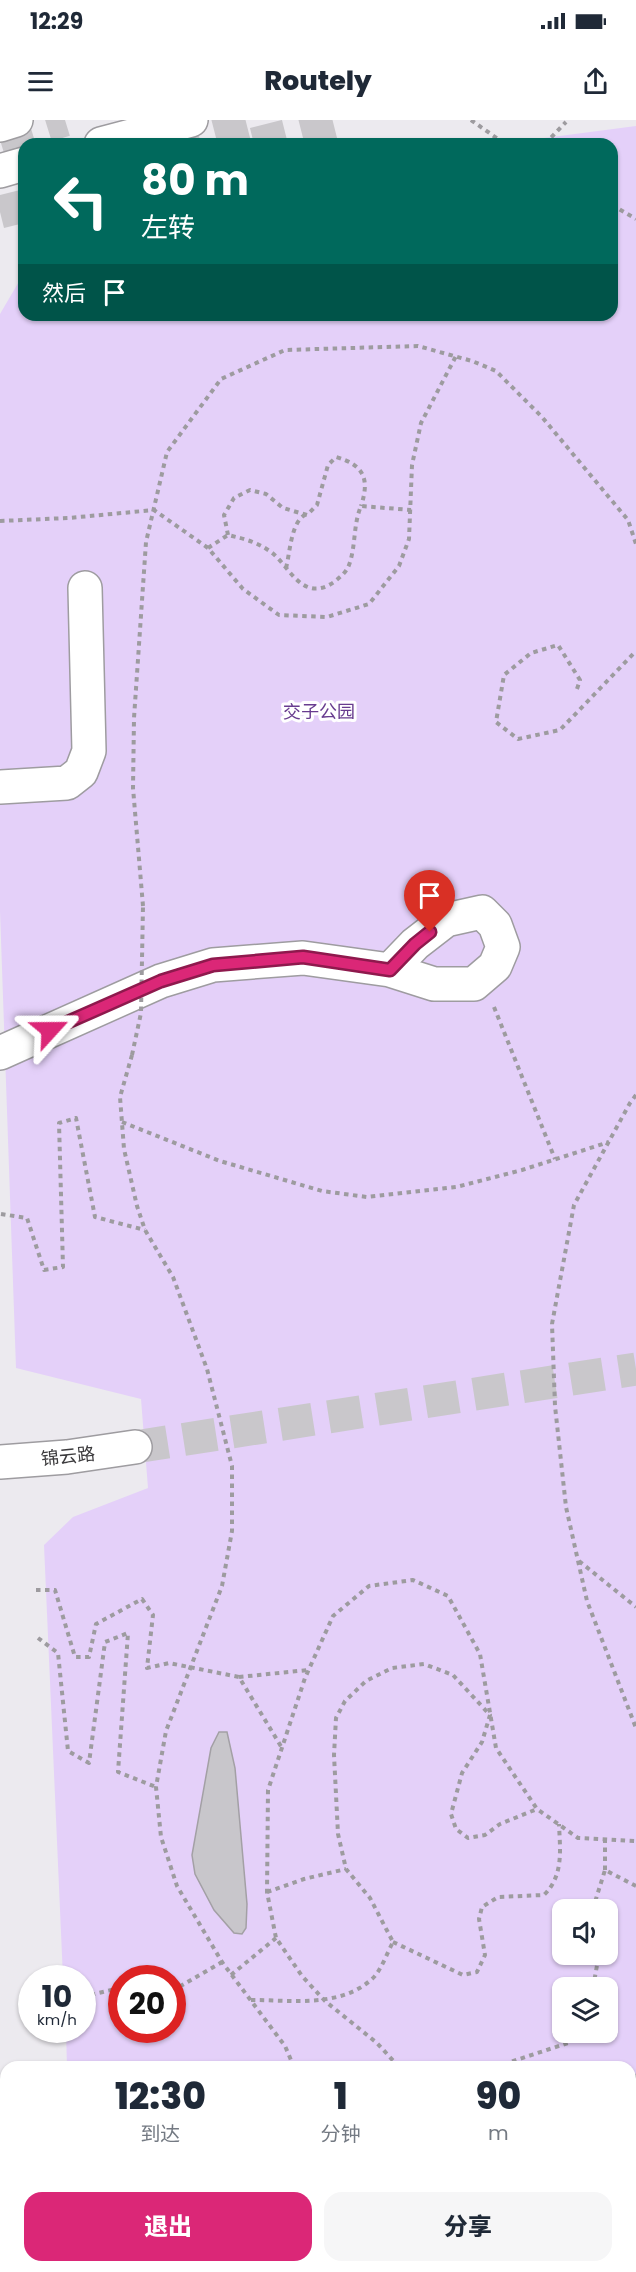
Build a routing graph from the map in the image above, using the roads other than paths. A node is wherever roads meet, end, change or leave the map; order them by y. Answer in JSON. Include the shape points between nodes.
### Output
{"nodes":[{"id":1,"x":16,"y":120,"type":"edge"},
{"id":2,"x":191,"y":120,"type":"edge"},
{"id":3,"x":0,"y":125,"type":"edge"},
{"id":4,"x":124,"y":138,"type":"edge"},
{"id":5,"x":18,"y":166,"type":"edge"},
{"id":6,"x":0,"y":171,"type":"edge"},
{"id":7,"x":85,"y":588,"type":"dead end"},
{"id":8,"x":0,"y":787,"type":"edge"},
{"id":9,"x":390,"y":970,"type":"junction"},
{"id":10,"x":0,"y":1053,"type":"edge"},
{"id":11,"x":135,"y":1447,"type":"tunnel mouth"},
{"id":12,"x":0,"y":1462,"type":"edge"},
{"id":13,"x":0,"y":2222,"type":"edge"},
{"id":14,"x":0,"y":2240,"type":"edge"}],
"edges":[{"from":1,"to":3,"type":"street"},
{"from":2,"to":4,"type":"street"},
{"from":5,"to":6,"type":"street"},
{"from":7,"to":8,"type":"street","via":[[90,751],[81,772],[67,783]]},
{"from":9,"to":9,"type":"street","via":[[434,984],[474,984],[495,966],[503,947],[495,925],[482,912],[446,920]]},
{"from":9,"to":10,"type":"street","via":[[303,957],[213,965],[161,981]]},
{"from":11,"to":12,"type":"street","name":"锦云路"},
{"from":13,"to":14,"type":"street"}]}
